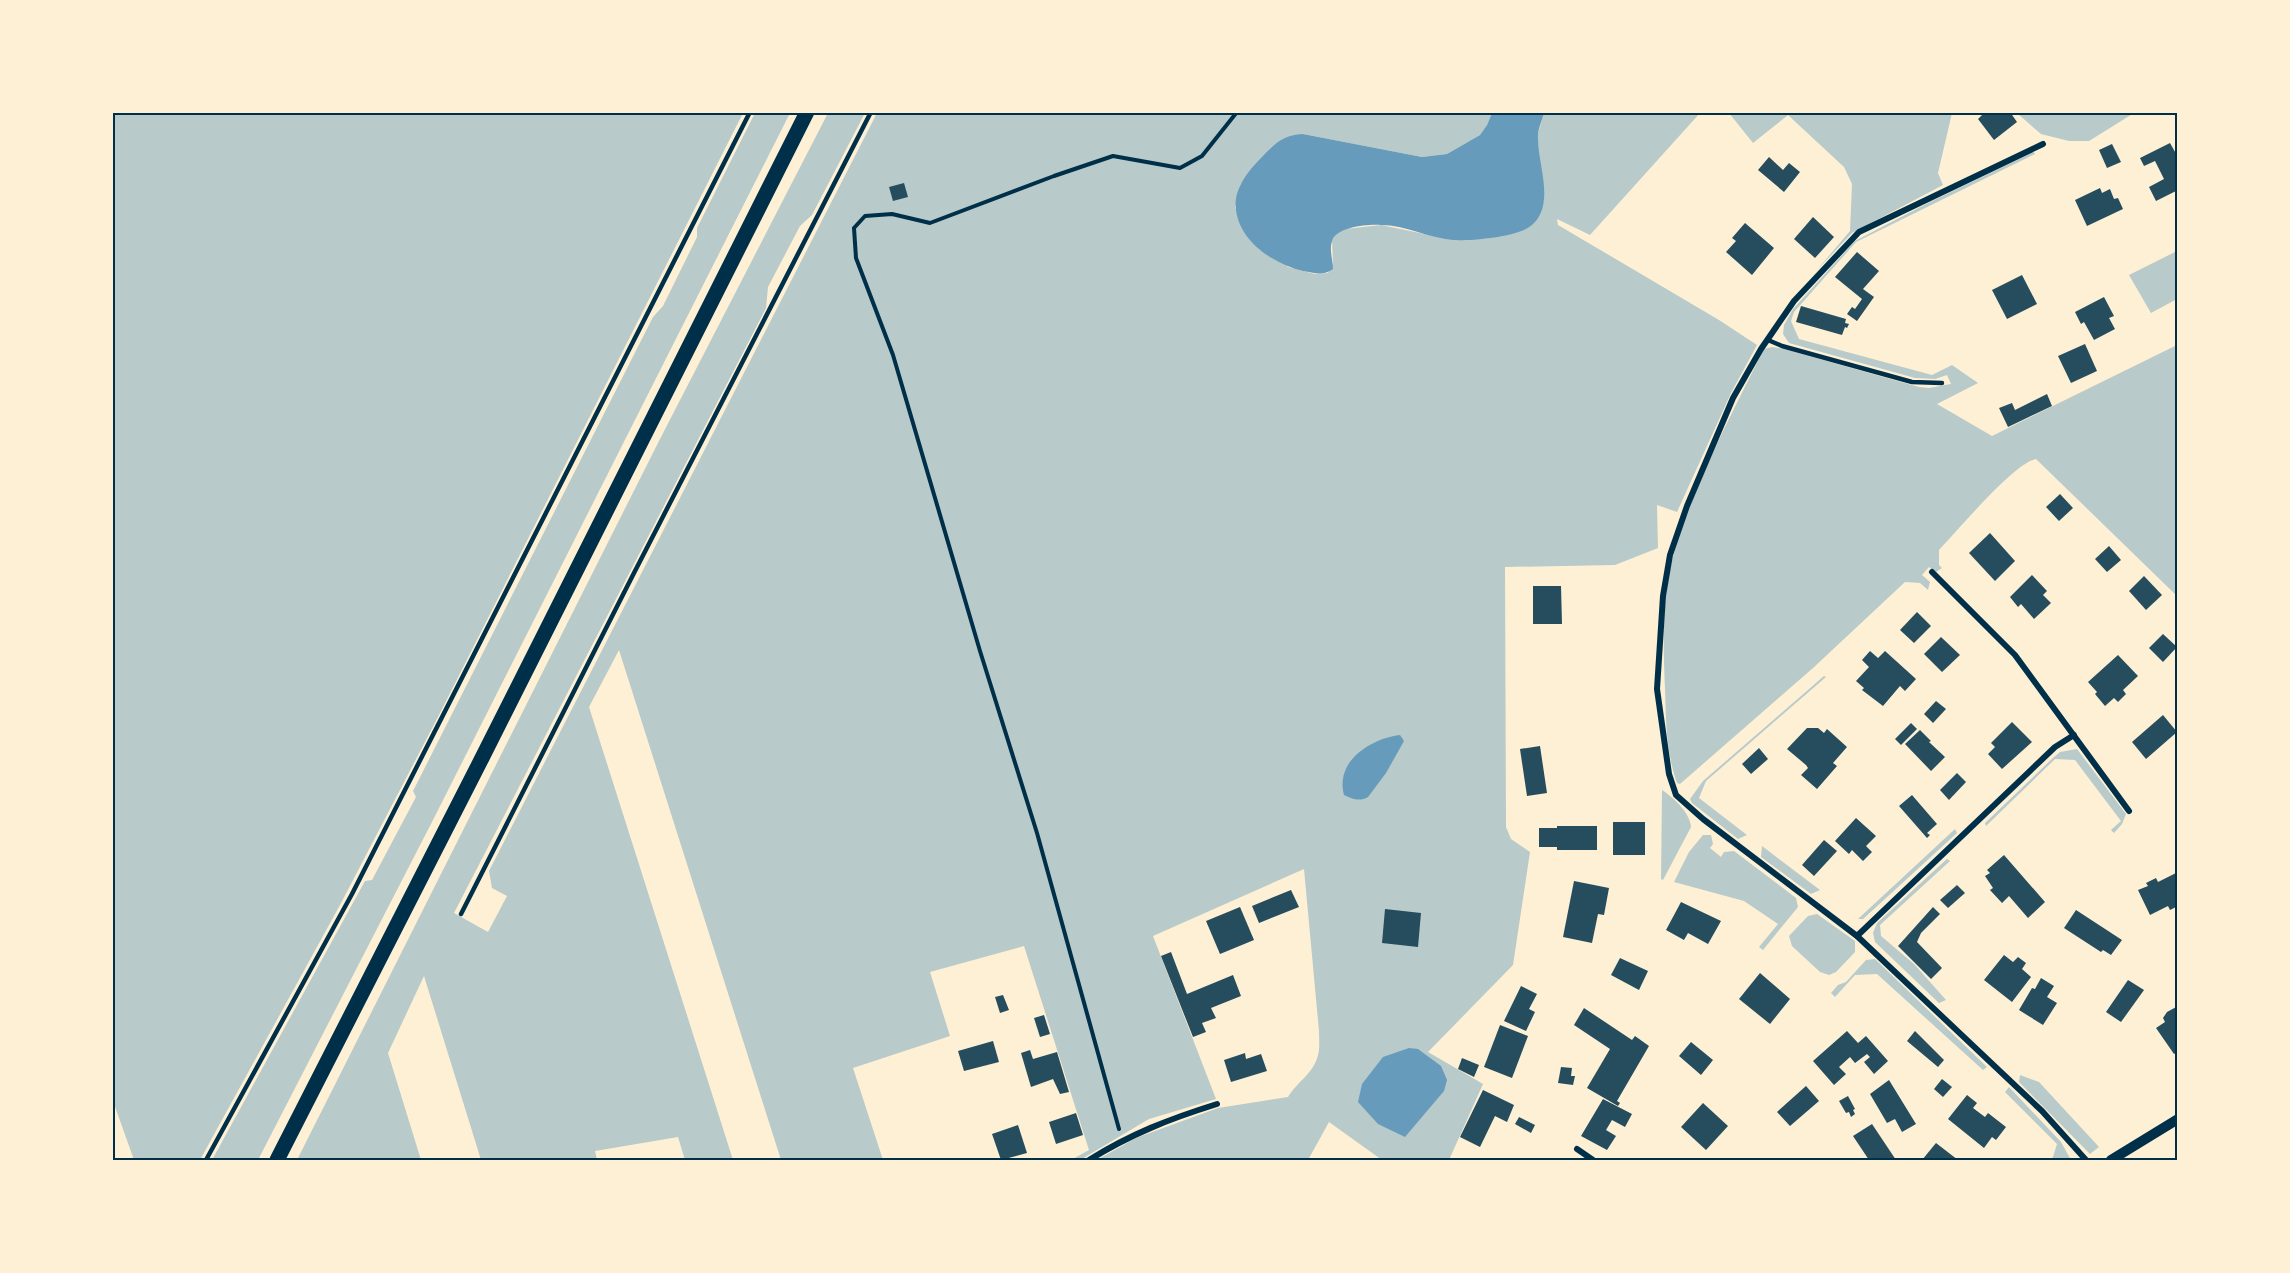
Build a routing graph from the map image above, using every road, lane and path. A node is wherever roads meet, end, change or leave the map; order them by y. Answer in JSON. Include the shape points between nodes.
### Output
{"nodes":[{"id":1,"x":750,"y":112,"type":"edge"},
{"id":2,"x":807,"y":112,"type":"edge"},
{"id":3,"x":871,"y":112,"type":"edge"},
{"id":4,"x":1237,"y":112,"type":"edge"},
{"id":5,"x":2043,"y":144,"type":"dead end"},
{"id":6,"x":1768,"y":340,"type":"junction"},
{"id":7,"x":1942,"y":383,"type":"dead end"},
{"id":8,"x":1932,"y":572,"type":"dead end"},
{"id":9,"x":2074,"y":735,"type":"junction"},
{"id":10,"x":2129,"y":812,"type":"dead end"},
{"id":11,"x":461,"y":914,"type":"dead end"},
{"id":12,"x":1857,"y":936,"type":"junction"},
{"id":13,"x":1217,"y":1104,"type":"dead end"},
{"id":14,"x":2178,"y":1119,"type":"edge"},
{"id":15,"x":1122,"y":1140,"type":"junction"},
{"id":16,"x":1577,"y":1149,"type":"dead end"},
{"id":17,"x":206,"y":1161,"type":"edge"},
{"id":18,"x":277,"y":1161,"type":"edge"},
{"id":19,"x":1089,"y":1161,"type":"edge"},
{"id":20,"x":1593,"y":1161,"type":"edge"},
{"id":21,"x":2086,"y":1161,"type":"edge"},
{"id":22,"x":2111,"y":1161,"type":"edge"}],
"edges":[{"from":1,"to":17,"type":"lane","via":[[352,894]]},
{"from":2,"to":18,"type":"main road"},
{"from":3,"to":11,"type":"lane"},
{"from":4,"to":15,"type":"path","via":[[1202,156],[1180,168],[1113,156],[930,223],[892,214],[865,216],[854,228],[856,258],[893,355],[1037,833]]},
{"from":5,"to":6,"type":"street","via":[[1859,232],[1794,301]]},
{"from":6,"to":7,"type":"lane","via":[[1912,382]]},
{"from":6,"to":12,"type":"street","via":[[1732,398],[1670,555],[1663,596],[1657,689],[1669,774],[1676,795],[1703,819]]},
{"from":8,"to":9,"type":"street","via":[[2014,655]]},
{"from":9,"to":10,"type":"street"},
{"from":9,"to":12,"type":"street","via":[[2055,747]]},
{"from":12,"to":21,"type":"street","via":[[2042,1111]]},
{"from":13,"to":15,"type":"street"},
{"from":14,"to":22,"type":"street"},
{"from":15,"to":19,"type":"street"},
{"from":16,"to":20,"type":"street"}]}
